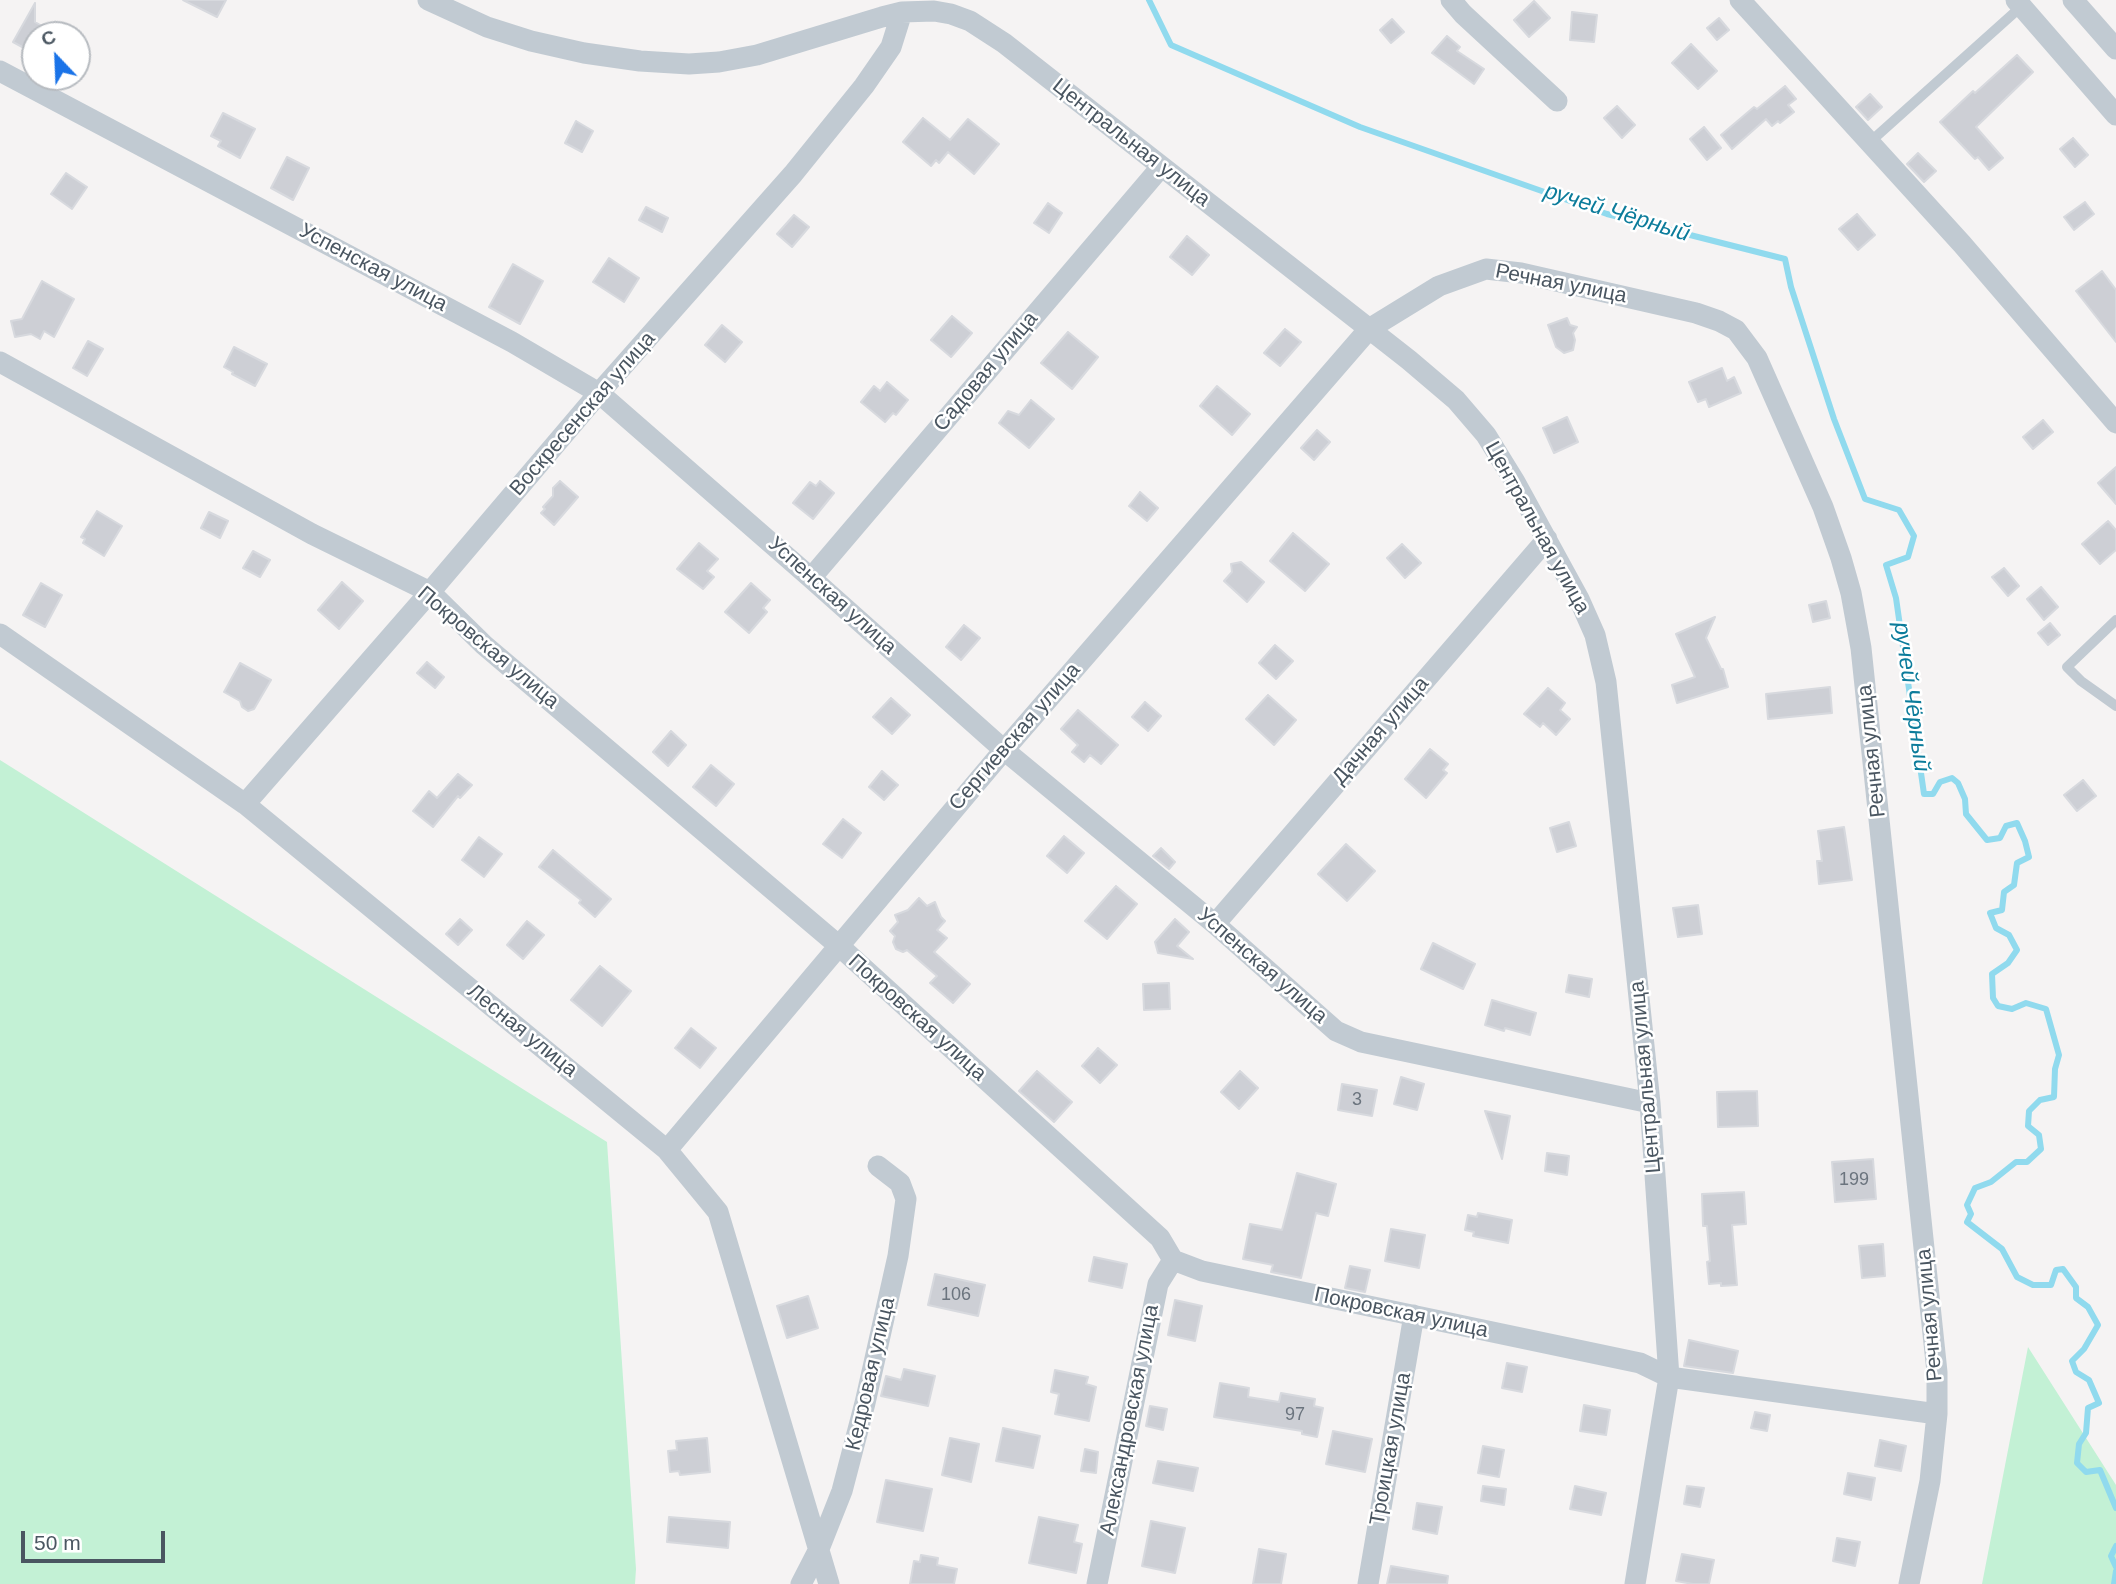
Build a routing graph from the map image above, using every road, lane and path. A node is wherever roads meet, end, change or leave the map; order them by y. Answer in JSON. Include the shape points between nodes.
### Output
{"nodes":[{"id":1,"x":428,"y":0,"type":"edge"},
{"id":2,"x":1451,"y":0,"type":"edge"},
{"id":3,"x":1740,"y":0,"type":"edge"},
{"id":4,"x":2073,"y":0,"type":"edge"},
{"id":5,"x":2022,"y":2,"type":"edge"},
{"id":6,"x":902,"y":12,"type":"junction"},
{"id":7,"x":2116,"y":49,"type":"edge"},
{"id":8,"x":0,"y":71,"type":"edge"},
{"id":9,"x":1557,"y":101,"type":"dead end"},
{"id":10,"x":2116,"y":115,"type":"edge"},
{"id":11,"x":1870,"y":142,"type":"junction"},
{"id":12,"x":1161,"y":167,"type":"junction"},
{"id":13,"x":1368,"y":329,"type":"junction"},
{"id":14,"x":0,"y":362,"type":"edge"},
{"id":15,"x":598,"y":393,"type":"junction"},
{"id":16,"x":2116,"y":423,"type":"edge"},
{"id":17,"x":1547,"y":539,"type":"junction"},
{"id":18,"x":811,"y":578,"type":"junction"},
{"id":19,"x":430,"y":592,"type":"junction"},
{"id":20,"x":2116,"y":620,"type":"edge"},
{"id":21,"x":0,"y":634,"type":"edge"},
{"id":22,"x":2116,"y":706,"type":"edge"},
{"id":23,"x":1004,"y":750,"type":"junction"},
{"id":24,"x":245,"y":804,"type":"junction"},
{"id":25,"x":1215,"y":924,"type":"junction"},
{"id":26,"x":838,"y":945,"type":"junction"},
{"id":27,"x":1650,"y":1103,"type":"junction"},
{"id":28,"x":667,"y":1150,"type":"junction"},
{"id":29,"x":878,"y":1166,"type":"dead end"},
{"id":30,"x":1173,"y":1259,"type":"junction"},
{"id":31,"x":1414,"y":1315,"type":"junction"},
{"id":32,"x":1669,"y":1377,"type":"junction"},
{"id":33,"x":1937,"y":1414,"type":"junction"},
{"id":34,"x":819,"y":1549,"type":"junction"},
{"id":35,"x":801,"y":1584,"type":"edge"},
{"id":36,"x":829,"y":1584,"type":"edge"},
{"id":37,"x":1097,"y":1584,"type":"edge"},
{"id":38,"x":1368,"y":1584,"type":"edge"},
{"id":39,"x":1635,"y":1584,"type":"edge"},
{"id":40,"x":1909,"y":1584,"type":"edge"}],
"edges":[{"from":1,"to":6,"type":"street","name":"Центральная улица","via":[[531,41],[617,58],[689,64],[757,55]]},
{"from":2,"to":9,"type":"street"},
{"from":3,"to":11,"type":"street"},
{"from":4,"to":7,"type":"street"},
{"from":5,"to":10,"type":"street"},
{"from":5,"to":11,"type":"lane"},
{"from":6,"to":12,"type":"street","name":"Центральная улица","via":[[934,10],[970,21]]},
{"from":6,"to":15,"type":"street","name":"Воскресенская улица","via":[[891,47],[864,86],[793,174]]},
{"from":8,"to":15,"type":"street","name":"Успенская улица","via":[[512,342]]},
{"from":11,"to":16,"type":"street"},
{"from":12,"to":13,"type":"street","name":"Центральная улица"},
{"from":12,"to":18,"type":"street","name":"Садовая улица"},
{"from":13,"to":17,"type":"street","name":"Центральная улица","via":[[1456,400],[1486,435]]},
{"from":13,"to":23,"type":"street","name":"Сергиевская улица"},
{"from":13,"to":33,"type":"street","name":"Речная улица","via":[[1439,286],[1486,269],[1696,313],[1736,330],[1756,358],[1823,506],[1847,581],[1861,648],[1937,1372]]},
{"from":14,"to":19,"type":"street","name":"Покровская улица","via":[[312,534]]},
{"from":15,"to":18,"type":"street","name":"Успенская улица"},
{"from":15,"to":19,"type":"street","name":"Воскресенская улица"},
{"from":17,"to":25,"type":"street","name":"Дачная улица"},
{"from":17,"to":27,"type":"street","name":"Центральная улица","via":[[1595,635],[1606,682]]},
{"from":18,"to":23,"type":"street","name":"Успенская улица"},
{"from":19,"to":24,"type":"street","name":"Воскресенская улица"},
{"from":19,"to":26,"type":"street","name":"Покровская улица","via":[[484,645]]},
{"from":20,"to":22,"type":"lane","via":[[2067,667]]},
{"from":21,"to":24,"type":"street","name":"Лесная улица"},
{"from":23,"to":25,"type":"street","name":"Успенская улица"},
{"from":23,"to":26,"type":"street","name":"Сергиевская улица"},
{"from":24,"to":28,"type":"street","name":"Лесная улица"},
{"from":25,"to":27,"type":"street","name":"Успенская улица","via":[[1336,1031],[1349,1037]]},
{"from":26,"to":28,"type":"street","name":"Сергиевская улица"},
{"from":26,"to":30,"type":"street","name":"Покровская улица","via":[[1160,1238]]},
{"from":27,"to":32,"type":"street","name":"Центральная улица"},
{"from":28,"to":34,"type":"street","name":"Лесная улица","via":[[718,1212]]},
{"from":29,"to":34,"type":"street","name":"Кедровая улица","via":[[900,1183],[906,1199],[898,1256],[842,1491]]},
{"from":30,"to":31,"type":"street","name":"Покровская улица","via":[[1202,1271]]},
{"from":30,"to":37,"type":"street","name":"Александровская улица","via":[[1158,1284]]},
{"from":31,"to":32,"type":"street","name":"Покровская улица","via":[[1640,1363]]},
{"from":31,"to":38,"type":"street","name":"Троицкая улица"},
{"from":32,"to":33,"type":"street","name":"Покровская улица"},
{"from":32,"to":39,"type":"street","name":"Центральная улица"},
{"from":33,"to":40,"type":"street","name":"Речная улица","via":[[1930,1481]]},
{"from":34,"to":35,"type":"street","name":"Кедровая улица"},
{"from":34,"to":36,"type":"street","name":"Лесная улица"}]}
